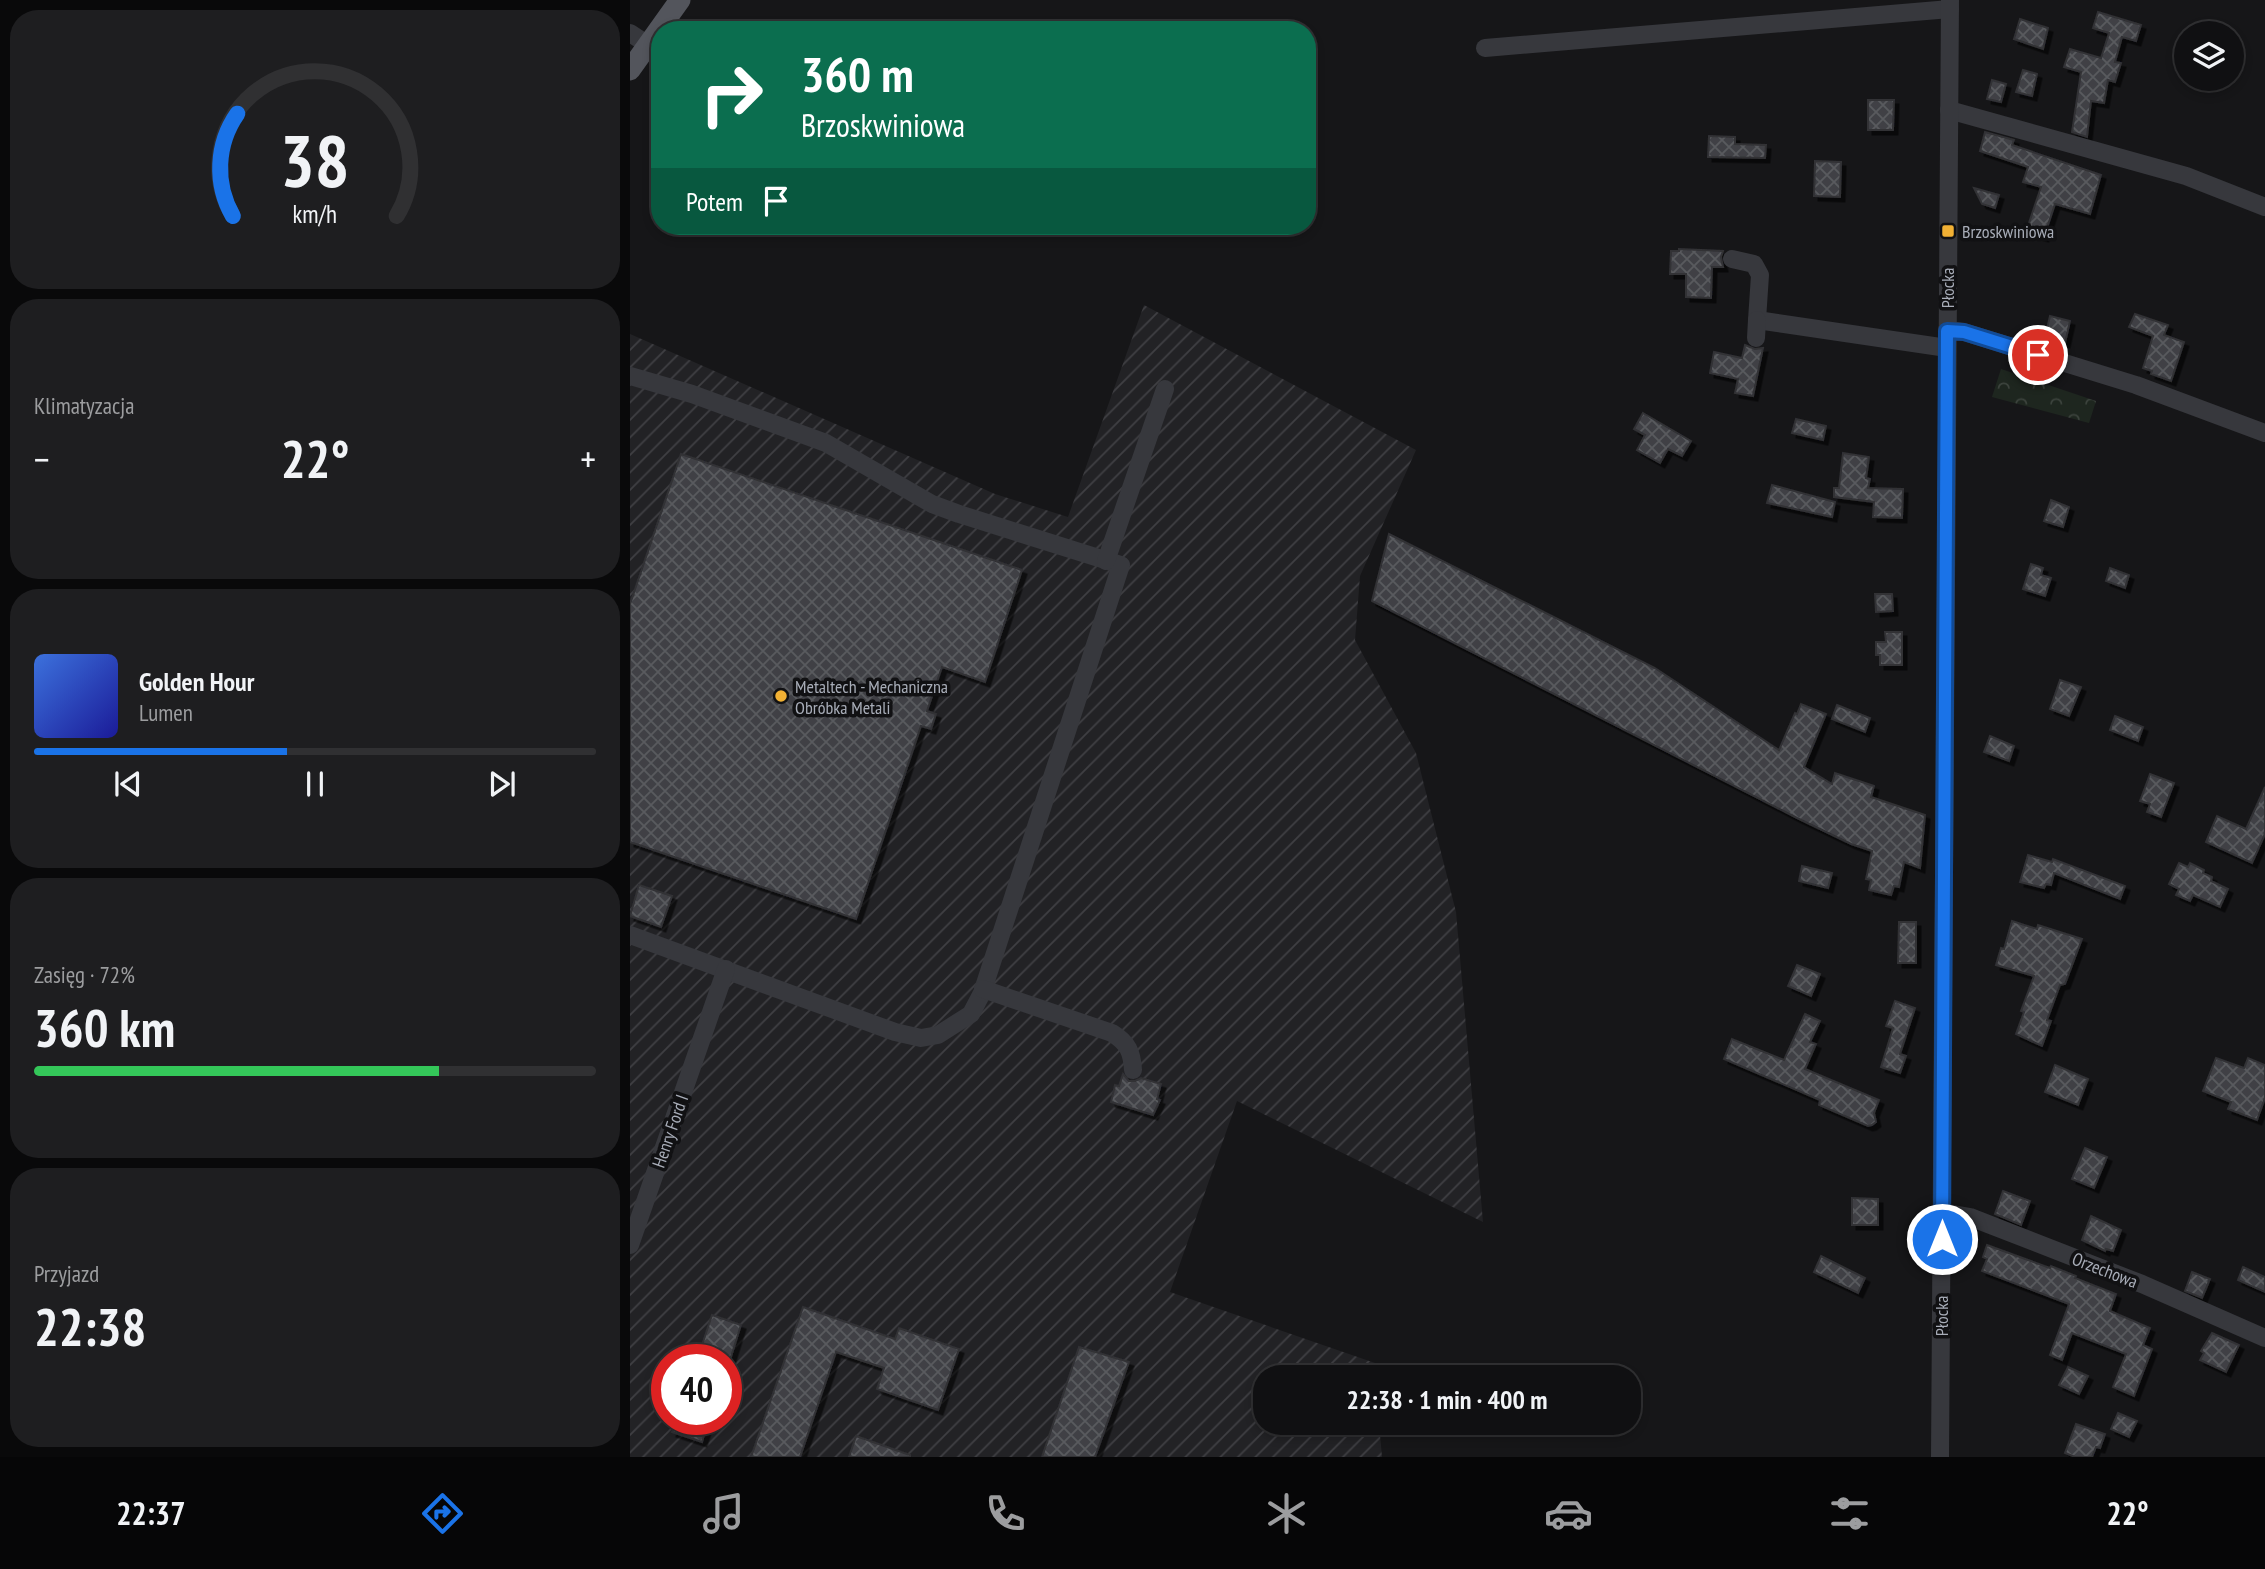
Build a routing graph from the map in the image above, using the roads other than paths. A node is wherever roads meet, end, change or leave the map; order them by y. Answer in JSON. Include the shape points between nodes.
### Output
{"nodes":[{"id":1,"x":680,"y":0,"type":"edge"},
{"id":2,"x":1950,"y":5,"type":"edge"},
{"id":3,"x":665,"y":21,"type":"edge"},
{"id":4,"x":630,"y":33,"type":"edge"},
{"id":5,"x":651,"y":41,"type":"edge"},
{"id":6,"x":648,"y":45,"type":"junction"},
{"id":7,"x":1485,"y":48,"type":"dead end"},
{"id":8,"x":630,"y":70,"type":"edge"},
{"id":9,"x":1949,"y":110,"type":"junction"},
{"id":10,"x":2265,"y":207,"type":"edge"},
{"id":11,"x":1732,"y":259,"type":"dead end"},
{"id":12,"x":1947,"y":339,"type":"junction"},
{"id":13,"x":630,"y":376,"type":"edge"},
{"id":14,"x":1165,"y":389,"type":"dead end"},
{"id":15,"x":2265,"y":433,"type":"edge"},
{"id":16,"x":1106,"y":561,"type":"junction"},
{"id":17,"x":630,"y":935,"type":"edge"},
{"id":18,"x":726,"y":969,"type":"junction"},
{"id":19,"x":983,"y":989,"type":"junction"},
{"id":20,"x":1133,"y":1070,"type":"dead end"},
{"id":21,"x":1942,"y":1212,"type":"junction"},
{"id":22,"x":630,"y":1245,"type":"edge"},
{"id":23,"x":2265,"y":1338,"type":"edge"},
{"id":24,"x":1940,"y":1457,"type":"edge"}],
"edges":[{"from":1,"to":3,"type":"main road"},
{"from":2,"to":7,"type":"street"},
{"from":2,"to":9,"type":"street","name":"Płocka"},
{"from":4,"to":6,"type":"street"},
{"from":5,"to":6,"type":"main road"},
{"from":6,"to":8,"type":"main road"},
{"from":9,"to":10,"type":"street","via":[[2186,176]]},
{"from":9,"to":12,"type":"street","name":"Płocka"},
{"from":11,"to":12,"type":"street","via":[[1754,264],[1760,275],[1757,329]]},
{"from":12,"to":15,"type":"street","via":[[1964,332],[2136,385]]},
{"from":12,"to":21,"type":"street","name":"Płocka"},
{"from":13,"to":16,"type":"street","via":[[827,443],[932,504]]},
{"from":14,"to":16,"type":"street"},
{"from":16,"to":19,"type":"street","via":[[1121,565]]},
{"from":17,"to":18,"type":"street"},
{"from":18,"to":19,"type":"street","via":[[920,1038],[938,1035],[971,1014]]},
{"from":18,"to":22,"type":"street","name":"Henry Ford I"},
{"from":19,"to":20,"type":"street","via":[[1112,1033],[1132,1052]]},
{"from":21,"to":23,"type":"street","name":"Orzechowa","via":[[1970,1217],[2142,1284]]},
{"from":21,"to":24,"type":"street","name":"Płocka"}]}
